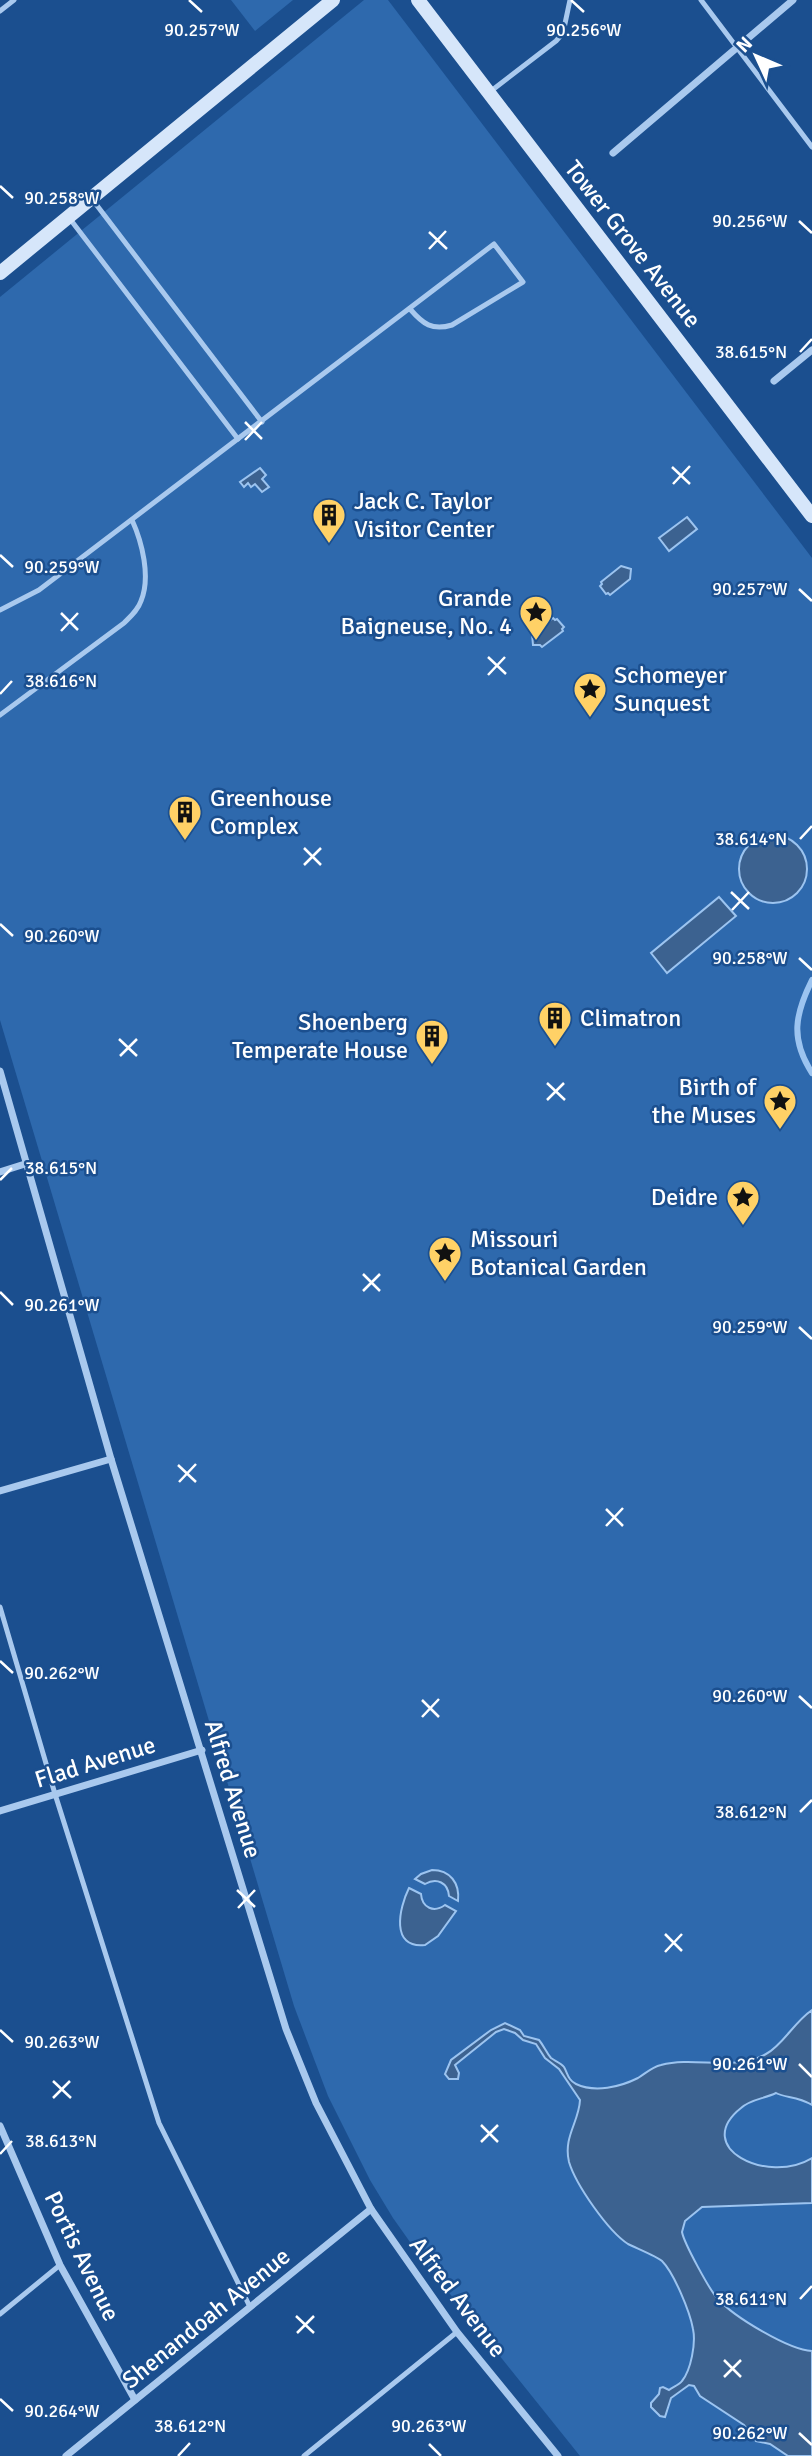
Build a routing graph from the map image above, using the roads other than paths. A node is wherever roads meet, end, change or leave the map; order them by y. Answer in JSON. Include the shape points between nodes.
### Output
{"nodes":[{"id":1,"x":14,"y":0,"type":"edge"},
{"id":2,"x":333,"y":0,"type":"edge"},
{"id":3,"x":418,"y":0,"type":"edge"},
{"id":4,"x":570,"y":0,"type":"edge"},
{"id":5,"x":701,"y":0,"type":"edge"},
{"id":6,"x":793,"y":0,"type":"edge"},
{"id":7,"x":0,"y":11,"type":"edge"},
{"id":8,"x":737,"y":46,"type":"junction"},
{"id":9,"x":488,"y":93,"type":"junction"},
{"id":10,"x":812,"y":147,"type":"edge"},
{"id":11,"x":613,"y":153,"type":"dead end"},
{"id":12,"x":91,"y":198,"type":"junction"},
{"id":13,"x":68,"y":216,"type":"junction"},
{"id":14,"x":0,"y":273,"type":"edge"},
{"id":15,"x":410,"y":309,"type":"junction"},
{"id":16,"x":812,"y":349,"type":"edge"},
{"id":17,"x":774,"y":381,"type":"dead end"},
{"id":18,"x":262,"y":422,"type":"junction"},
{"id":19,"x":238,"y":439,"type":"junction"},
{"id":20,"x":812,"y":516,"type":"edge"},
{"id":21,"x":132,"y":520,"type":"junction"},
{"id":22,"x":0,"y":610,"type":"edge"},
{"id":23,"x":0,"y":715,"type":"edge"},
{"id":24,"x":0,"y":1071,"type":"edge"},
{"id":25,"x":28,"y":1163,"type":"junction"},
{"id":26,"x":0,"y":1171,"type":"edge"},
{"id":27,"x":111,"y":1460,"type":"junction"},
{"id":28,"x":0,"y":1491,"type":"edge"},
{"id":29,"x":0,"y":1607,"type":"edge"},
{"id":30,"x":9,"y":1638,"type":"junction"},
{"id":31,"x":0,"y":1642,"type":"edge"},
{"id":32,"x":201,"y":1750,"type":"junction"},
{"id":33,"x":55,"y":1794,"type":"junction"},
{"id":34,"x":0,"y":1811,"type":"edge"},
{"id":35,"x":0,"y":2126,"type":"edge"},
{"id":36,"x":371,"y":2209,"type":"junction"},
{"id":37,"x":60,"y":2265,"type":"junction"},
{"id":38,"x":250,"y":2307,"type":"junction"},
{"id":39,"x":0,"y":2314,"type":"edge"},
{"id":40,"x":457,"y":2332,"type":"junction"},
{"id":41,"x":135,"y":2400,"type":"junction"},
{"id":42,"x":66,"y":2456,"type":"edge"},
{"id":43,"x":303,"y":2456,"type":"edge"},
{"id":44,"x":558,"y":2456,"type":"edge"}],
"edges":[{"from":1,"to":7,"type":"lane"},
{"from":2,"to":12,"type":"street"},
{"from":3,"to":9,"type":"street","name":"Tower Grove Avenue"},
{"from":4,"to":9,"type":"lane","via":[[563,33],[556,41]]},
{"from":5,"to":8,"type":"lane"},
{"from":6,"to":8,"type":"street"},
{"from":8,"to":10,"type":"lane"},
{"from":8,"to":11,"type":"street"},
{"from":9,"to":20,"type":"street","name":"Tower Grove Avenue"},
{"from":12,"to":13,"type":"street"},
{"from":12,"to":18,"type":"lane"},
{"from":13,"to":14,"type":"street"},
{"from":13,"to":19,"type":"lane"},
{"from":15,"to":15,"type":"lane","via":[[425,325],[443,328],[523,282],[495,244]]},
{"from":15,"to":18,"type":"lane"},
{"from":16,"to":17,"type":"street"},
{"from":18,"to":19,"type":"lane"},
{"from":19,"to":21,"type":"lane"},
{"from":21,"to":22,"type":"lane","via":[[30,596]]},
{"from":21,"to":23,"type":"lane","via":[[142,549],[144,576],[135,612]]},
{"from":24,"to":25,"type":"street","name":"Alfred Avenue"},
{"from":25,"to":26,"type":"street"},
{"from":25,"to":27,"type":"street","name":"Alfred Avenue"},
{"from":27,"to":28,"type":"street"},
{"from":27,"to":32,"type":"street","name":"Alfred Avenue"},
{"from":29,"to":30,"type":"lane"},
{"from":30,"to":31,"type":"lane"},
{"from":30,"to":33,"type":"lane"},
{"from":32,"to":33,"type":"street","name":"Flad Avenue"},
{"from":32,"to":36,"type":"street","name":"Alfred Avenue","via":[[290,2039],[316,2103]]},
{"from":33,"to":34,"type":"street","name":"Flad Avenue"},
{"from":33,"to":38,"type":"lane","via":[[159,2123]]},
{"from":35,"to":37,"type":"street","name":"Portis Avenue"},
{"from":36,"to":38,"type":"street","name":"Shenandoah Avenue"},
{"from":36,"to":40,"type":"street","name":"Alfred Avenue"},
{"from":37,"to":39,"type":"lane"},
{"from":37,"to":41,"type":"street","name":"Portis Avenue"},
{"from":38,"to":41,"type":"street","name":"Shenandoah Avenue"},
{"from":40,"to":43,"type":"lane"},
{"from":40,"to":44,"type":"street","name":"Alfred Avenue"},
{"from":41,"to":42,"type":"street","name":"Shenandoah Avenue"}]}
